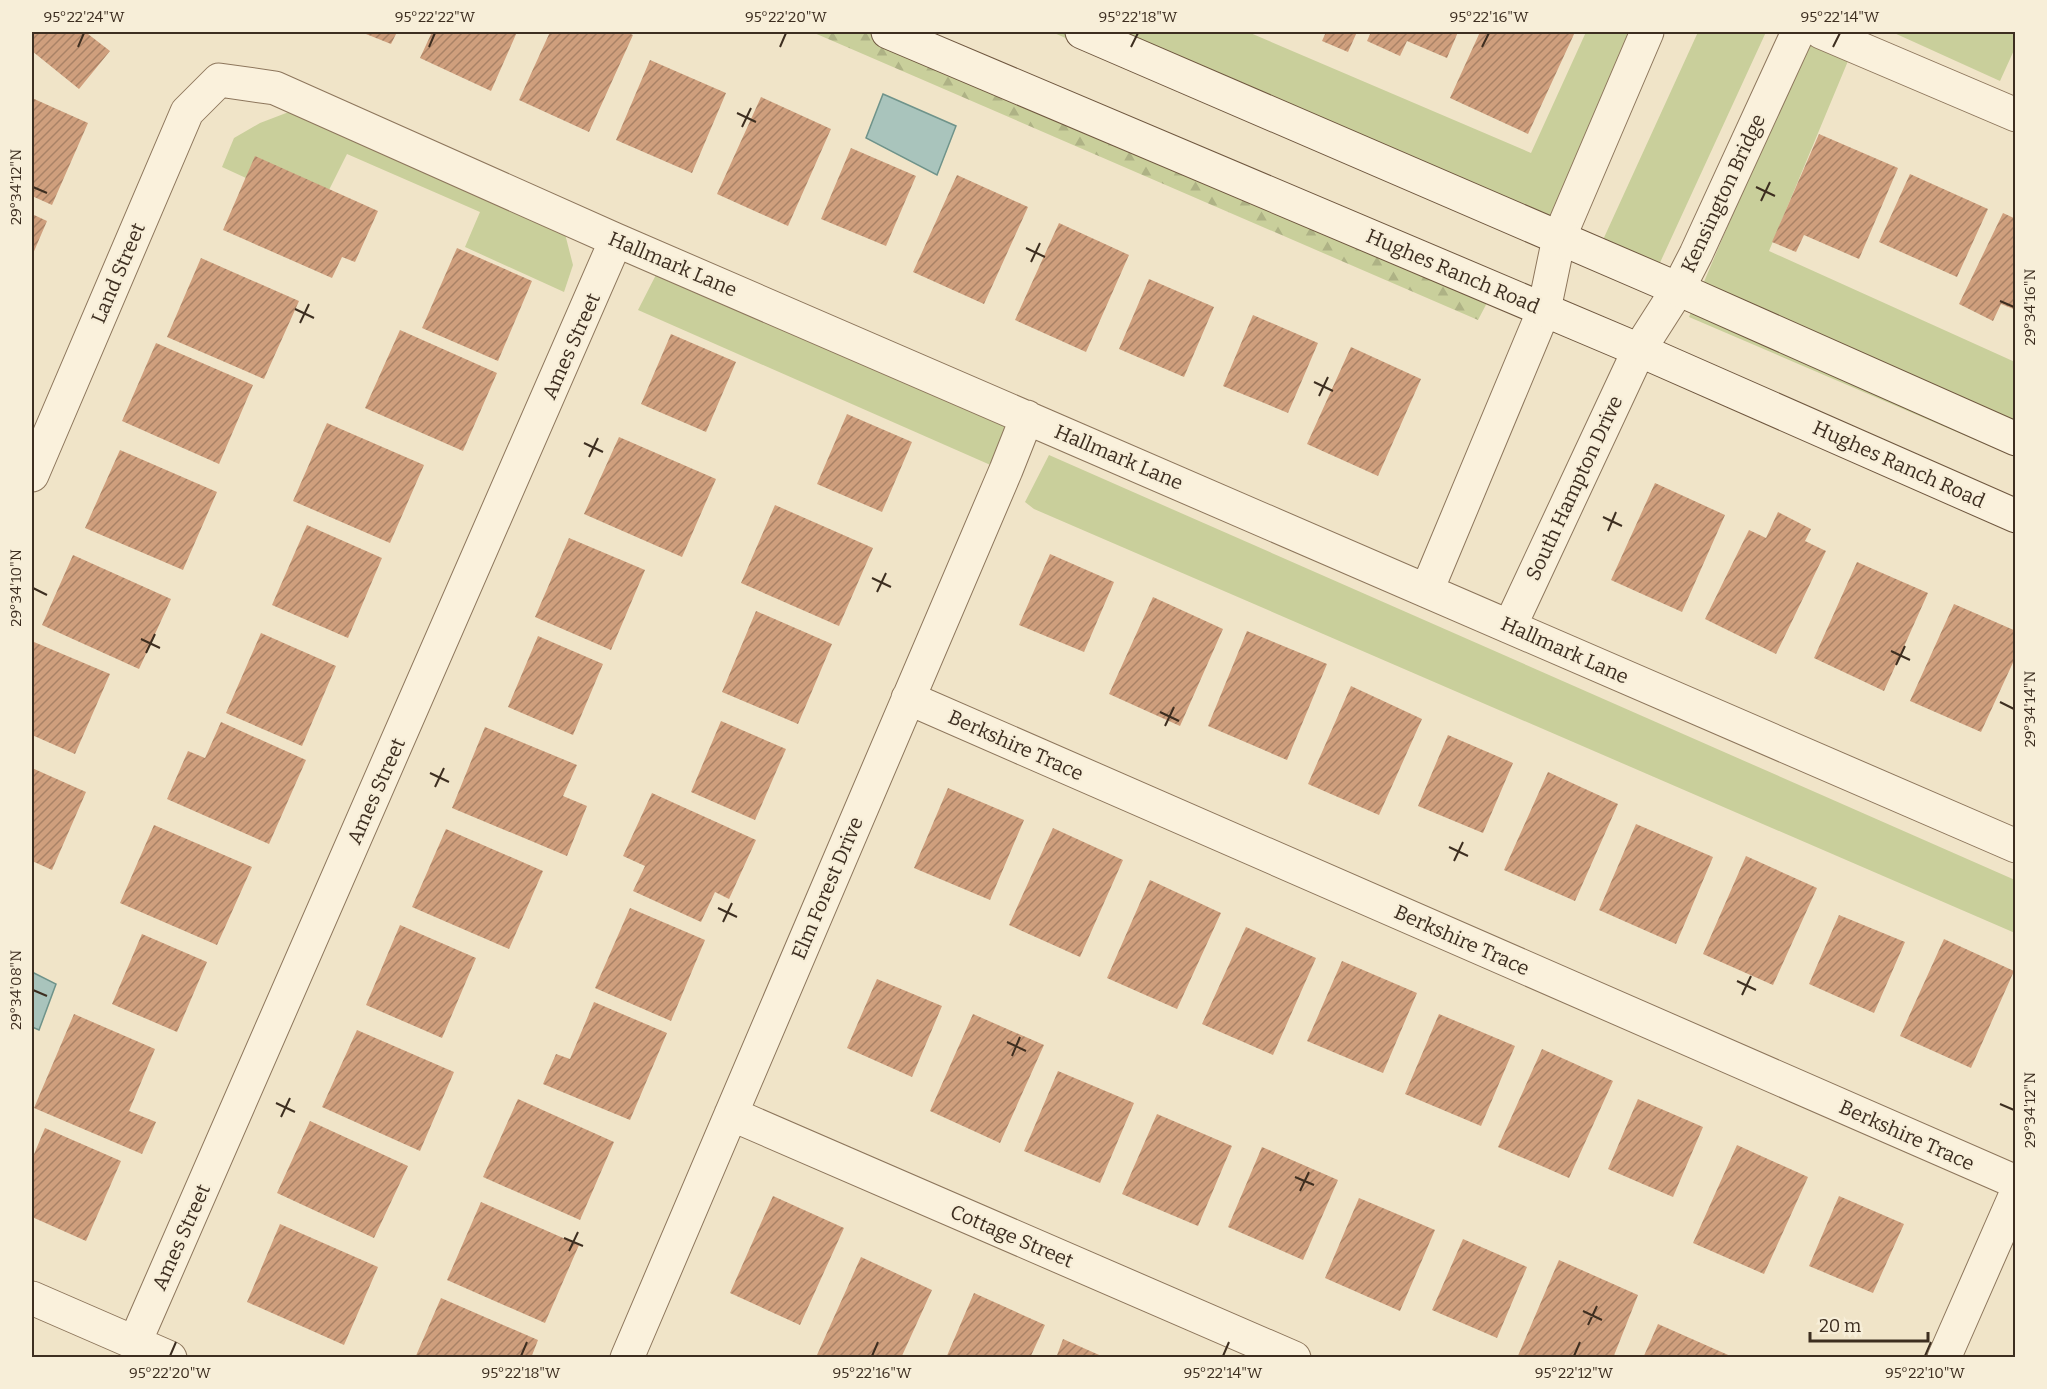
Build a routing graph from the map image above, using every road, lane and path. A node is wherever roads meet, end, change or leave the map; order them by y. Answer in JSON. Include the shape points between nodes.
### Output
{"nodes":[{"id":1,"x":888,"y":32,"type":"edge"},
{"id":2,"x":1082,"y":32,"type":"edge"},
{"id":3,"x":1647,"y":32,"type":"edge"},
{"id":4,"x":1798,"y":32,"type":"edge"},
{"id":5,"x":1821,"y":32,"type":"edge"},
{"id":6,"x":219,"y":80,"type":"joint"},
{"id":7,"x":2016,"y":115,"type":"edge"},
{"id":8,"x":1560,"y":238,"type":"junction"},
{"id":9,"x":616,"y":240,"type":"junction"},
{"id":10,"x":1678,"y":289,"type":"junction"},
{"id":11,"x":1544,"y":310,"type":"junction"},
{"id":12,"x":1639,"y":350,"type":"junction"},
{"id":13,"x":1026,"y":417,"type":"junction"},
{"id":14,"x":2016,"y":439,"type":"edge"},
{"id":15,"x":32,"y":475,"type":"edge"},
{"id":16,"x":2016,"y":516,"type":"edge"},
{"id":17,"x":1427,"y":590,"type":"junction"},
{"id":18,"x":1510,"y":626,"type":"junction"},
{"id":19,"x":908,"y":698,"type":"junction"},
{"id":20,"x":2016,"y":846,"type":"edge"},
{"id":21,"x":731,"y":1114,"type":"junction"},
{"id":22,"x":2016,"y":1182,"type":"edge"},
{"id":23,"x":2016,"y":1194,"type":"edge"},
{"id":24,"x":32,"y":1298,"type":"edge"},
{"id":25,"x":135,"y":1342,"type":"junction"},
{"id":26,"x":170,"y":1358,"type":"edge"},
{"id":27,"x":627,"y":1358,"type":"edge"},
{"id":28,"x":1294,"y":1358,"type":"edge"},
{"id":29,"x":1944,"y":1358,"type":"edge"}],
"edges":[{"from":1,"to":11,"type":"street","name":"Hughes Ranch Road"},
{"from":2,"to":8,"type":"street"},
{"from":3,"to":8,"type":"street"},
{"from":4,"to":10,"type":"street","name":"Kensington Bridge"},
{"from":5,"to":7,"type":"street"},
{"from":6,"to":9,"type":"street","name":"Hallmark Lane","via":[[275,88]]},
{"from":6,"to":15,"type":"street","name":"Land Street","via":[[187,112]]},
{"from":8,"to":10,"type":"street"},
{"from":8,"to":11,"type":"street"},
{"from":9,"to":13,"type":"street","name":"Hallmark Lane"},
{"from":9,"to":25,"type":"street","name":"Ames Street"},
{"from":10,"to":12,"type":"street","name":"Kensington Bridge"},
{"from":10,"to":14,"type":"street"},
{"from":11,"to":12,"type":"street","name":"Hughes Ranch Road"},
{"from":11,"to":17,"type":"street"},
{"from":12,"to":16,"type":"street","name":"Hughes Ranch Road"},
{"from":12,"to":18,"type":"street","name":"South Hampton Drive"},
{"from":13,"to":17,"type":"street","name":"Hallmark Lane"},
{"from":13,"to":19,"type":"street","name":"Elm Forest Drive"},
{"from":17,"to":18,"type":"street","name":"Hallmark Lane"},
{"from":18,"to":20,"type":"street","name":"Hallmark Lane"},
{"from":19,"to":21,"type":"street","name":"Elm Forest Drive"},
{"from":19,"to":22,"type":"street","name":"Berkshire Trace"},
{"from":21,"to":27,"type":"street","name":"Elm Forest Drive"},
{"from":21,"to":28,"type":"street","name":"Cottage Street"},
{"from":23,"to":29,"type":"street"},
{"from":24,"to":25,"type":"street"},
{"from":25,"to":26,"type":"street"}]}
